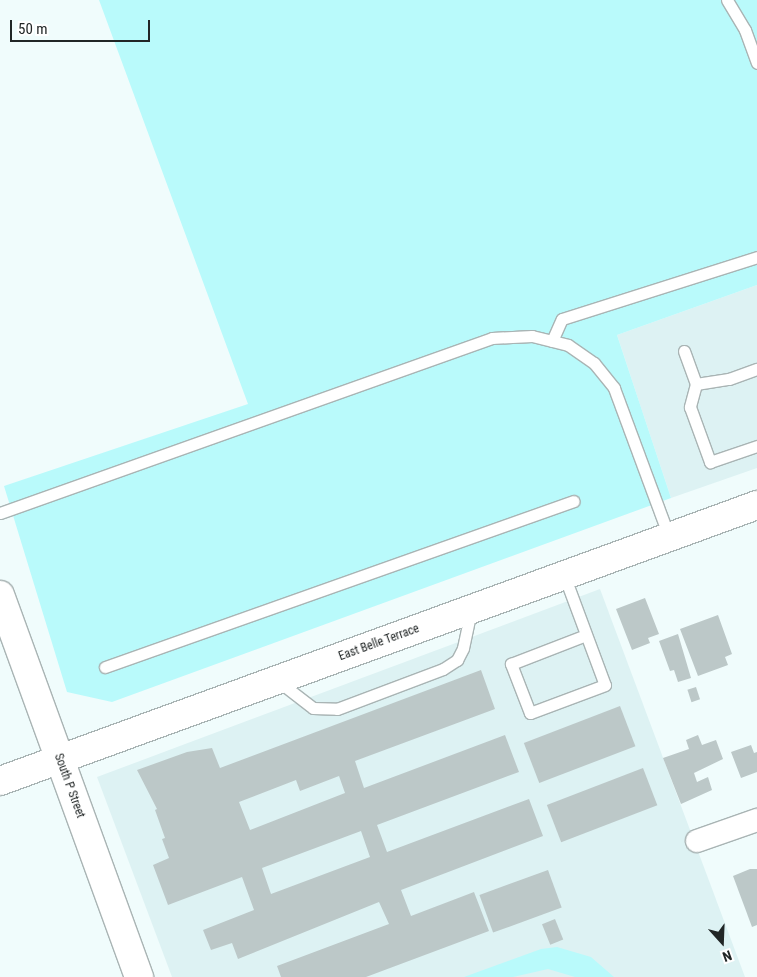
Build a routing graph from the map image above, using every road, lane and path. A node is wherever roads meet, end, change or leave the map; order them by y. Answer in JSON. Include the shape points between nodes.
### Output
{"nodes":[{"id":1,"x":726,"y":0,"type":"edge"},
{"id":2,"x":757,"y":64,"type":"edge"},
{"id":3,"x":757,"y":257,"type":"edge"},
{"id":4,"x":552,"y":341,"type":"junction"},
{"id":5,"x":684,"y":351,"type":"dead end"},
{"id":6,"x":757,"y":369,"type":"edge"},
{"id":7,"x":696,"y":384,"type":"junction"},
{"id":8,"x":757,"y":446,"type":"edge"},
{"id":9,"x":572,"y":501,"type":"dead end"},
{"id":10,"x":757,"y":505,"type":"edge"},
{"id":11,"x":0,"y":514,"type":"edge"},
{"id":12,"x":669,"y":537,"type":"junction"},
{"id":13,"x":564,"y":575,"type":"junction"},
{"id":14,"x":0,"y":595,"type":"edge"},
{"id":15,"x":472,"y":609,"type":"junction"},
{"id":16,"x":586,"y":635,"type":"junction"},
{"id":17,"x":105,"y":667,"type":"dead end"},
{"id":18,"x":276,"y":680,"type":"junction"},
{"id":19,"x":60,"y":759,"type":"junction"},
{"id":20,"x":0,"y":781,"type":"edge"},
{"id":21,"x":757,"y":820,"type":"edge"},
{"id":22,"x":698,"y":841,"type":"dead end"},
{"id":23,"x":139,"y":977,"type":"edge"}],
"edges":[{"from":1,"to":2,"type":"lane","via":[[745,30]]},
{"from":3,"to":4,"type":"lane","via":[[562,319]]},
{"from":4,"to":11,"type":"lane","via":[[532,336],[492,338]]},
{"from":4,"to":12,"type":"lane","via":[[568,345],[594,363],[614,388]]},
{"from":5,"to":7,"type":"lane"},
{"from":6,"to":7,"type":"lane","via":[[728,379]]},
{"from":7,"to":8,"type":"lane","via":[[690,407],[710,462]]},
{"from":9,"to":17,"type":"lane"},
{"from":10,"to":12,"type":"street","name":"East Belle Terrace"},
{"from":12,"to":13,"type":"street","name":"East Belle Terrace"},
{"from":13,"to":15,"type":"street","name":"East Belle Terrace"},
{"from":13,"to":16,"type":"lane"},
{"from":14,"to":19,"type":"street","name":"South P Street"},
{"from":15,"to":18,"type":"street","name":"East Belle Terrace"},
{"from":15,"to":18,"type":"lane","via":[[457,660],[443,669],[337,708],[313,708]]},
{"from":16,"to":16,"type":"lane","via":[[605,685],[530,713],[512,664]]},
{"from":18,"to":19,"type":"street","name":"East Belle Terrace"},
{"from":19,"to":20,"type":"street","name":"East Belle Terrace"},
{"from":19,"to":23,"type":"street","name":"South P Street"},
{"from":21,"to":22,"type":"street"}]}
